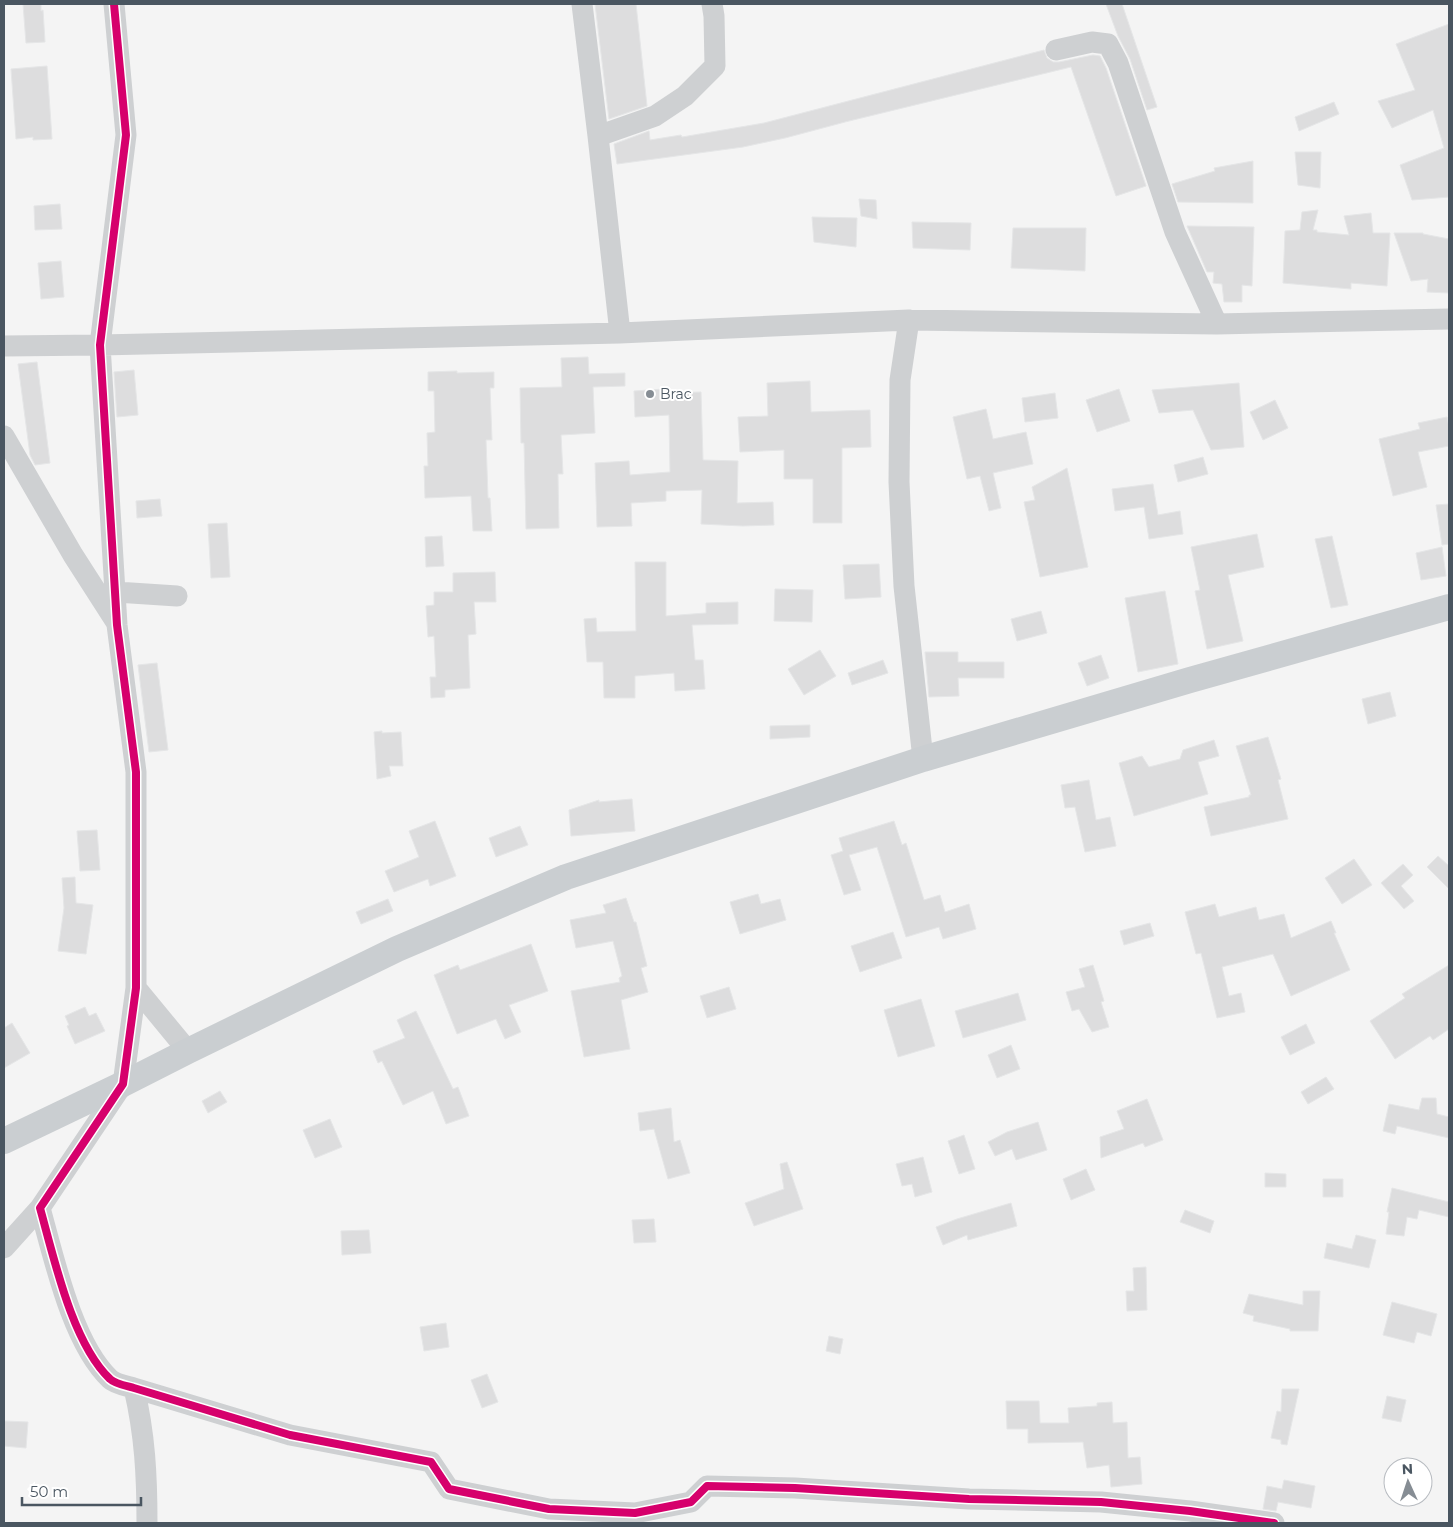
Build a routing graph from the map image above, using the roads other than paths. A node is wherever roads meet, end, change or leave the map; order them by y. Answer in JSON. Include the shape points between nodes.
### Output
{"nodes":[{"id":1,"x":114,"y":4,"type":"edge"},
{"id":2,"x":582,"y":4,"type":"edge"},
{"id":3,"x":712,"y":4,"type":"edge"},
{"id":4,"x":1056,"y":50,"type":"dead end"},
{"id":5,"x":598,"y":136,"type":"junction"},
{"id":6,"x":1449,"y":319,"type":"edge"},
{"id":7,"x":909,"y":320,"type":"junction"},
{"id":8,"x":1217,"y":324,"type":"junction"},
{"id":9,"x":620,"y":334,"type":"junction"},
{"id":10,"x":100,"y":345,"type":"junction"},
{"id":11,"x":4,"y":346,"type":"edge"},
{"id":12,"x":4,"y":436,"type":"edge"},
{"id":13,"x":116,"y":592,"type":"junction"},
{"id":14,"x":177,"y":596,"type":"dead end"},
{"id":15,"x":1449,"y":607,"type":"edge"},
{"id":16,"x":118,"y":624,"type":"junction"},
{"id":17,"x":923,"y":759,"type":"junction"},
{"id":18,"x":136,"y":988,"type":"junction"},
{"id":19,"x":188,"y":1050,"type":"junction"},
{"id":20,"x":123,"y":1084,"type":"junction"},
{"id":21,"x":4,"y":1141,"type":"edge"},
{"id":22,"x":40,"y":1208,"type":"junction"},
{"id":23,"x":4,"y":1248,"type":"edge"},
{"id":24,"x":134,"y":1388,"type":"junction"},
{"id":25,"x":1187,"y":1517,"type":"edge"},
{"id":26,"x":147,"y":1523,"type":"edge"},
{"id":27,"x":1274,"y":1523,"type":"edge"}],
"edges":[{"from":1,"to":10,"type":"street","via":[[126,135]]},
{"from":2,"to":5,"type":"street"},
{"from":3,"to":5,"type":"street","via":[[715,66],[685,96],[655,116]]},
{"from":4,"to":8,"type":"street","via":[[1092,42],[1108,44],[1118,63],[1175,232]]},
{"from":5,"to":9,"type":"street"},
{"from":6,"to":8,"type":"street"},
{"from":7,"to":8,"type":"street"},
{"from":7,"to":9,"type":"street"},
{"from":7,"to":17,"type":"street","via":[[900,380],[899,482],[904,586]]},
{"from":9,"to":10,"type":"street"},
{"from":10,"to":11,"type":"street"},
{"from":10,"to":13,"type":"street"},
{"from":12,"to":16,"type":"street","via":[[73,555]]},
{"from":13,"to":14,"type":"street"},
{"from":13,"to":16,"type":"street"},
{"from":15,"to":17,"type":"main road"},
{"from":16,"to":18,"type":"street","via":[[136,772]]},
{"from":17,"to":19,"type":"main road","via":[[566,877],[397,949]]},
{"from":18,"to":19,"type":"street"},
{"from":18,"to":20,"type":"street"},
{"from":19,"to":20,"type":"main road"},
{"from":20,"to":21,"type":"main road"},
{"from":20,"to":22,"type":"street"},
{"from":22,"to":23,"type":"street"},
{"from":22,"to":24,"type":"street","via":[[58,1273],[93,1359],[111,1380]]},
{"from":24,"to":25,"type":"street","via":[[290,1435],[431,1462],[449,1489],[549,1509],[635,1513],[691,1502],[707,1486],[1102,1502]]},
{"from":24,"to":26,"type":"street","via":[[144,1440]]},
{"from":25,"to":27,"type":"street"}]}
